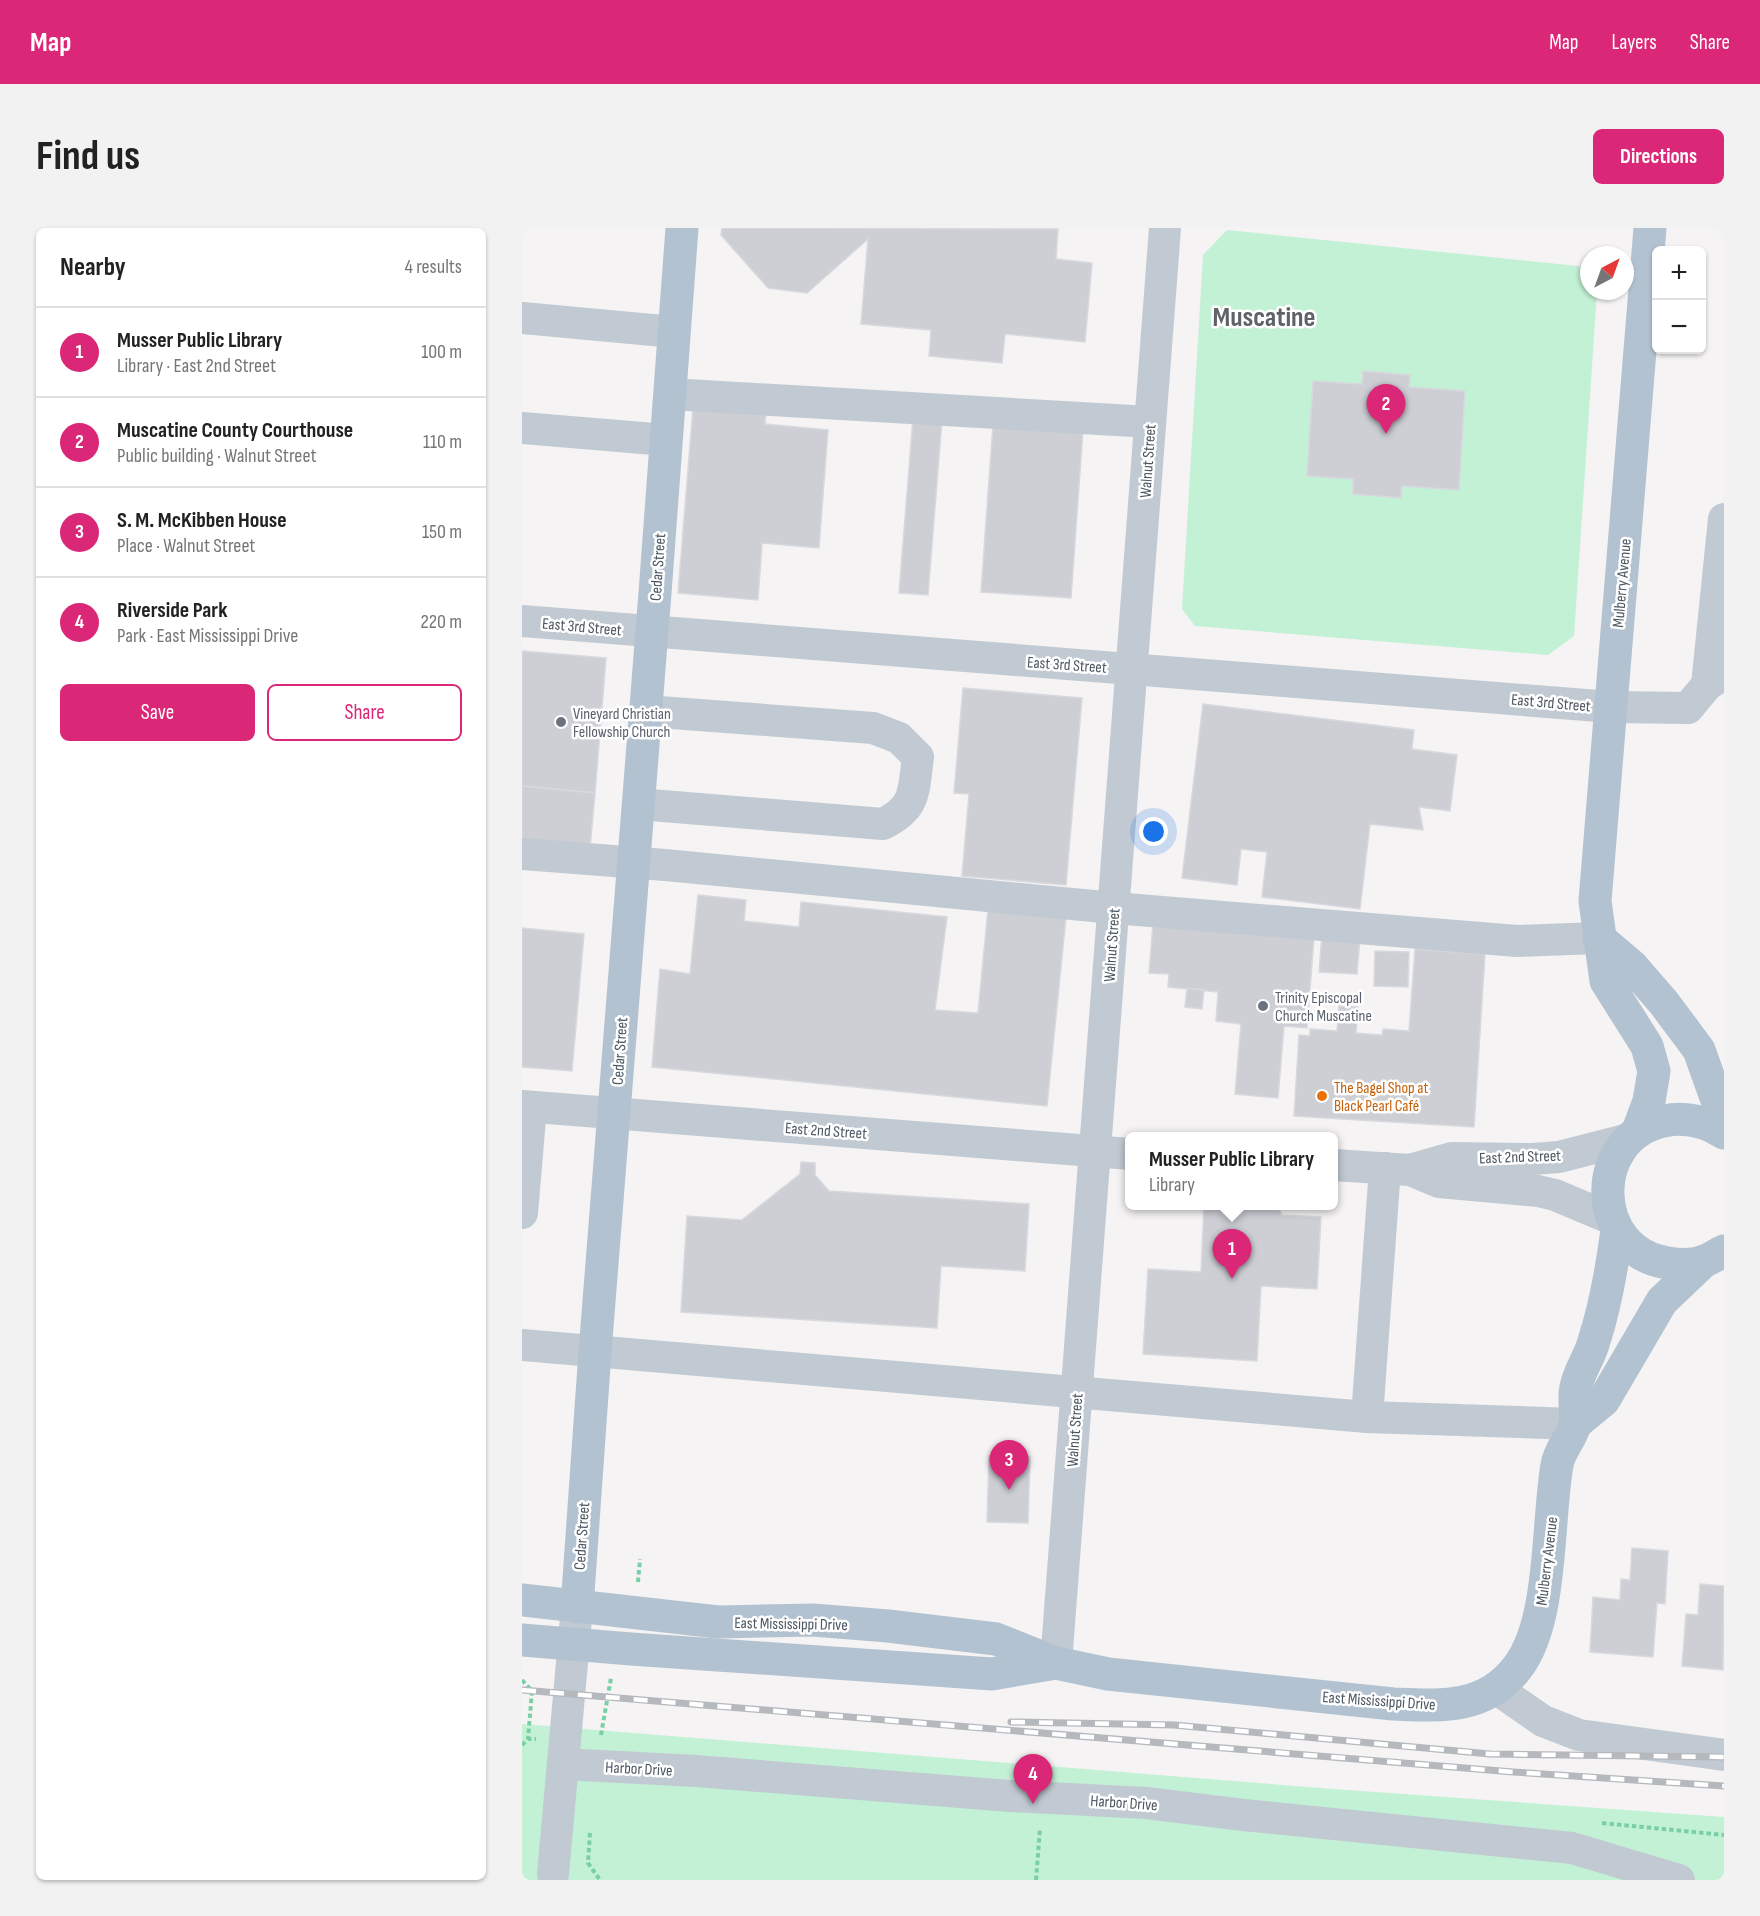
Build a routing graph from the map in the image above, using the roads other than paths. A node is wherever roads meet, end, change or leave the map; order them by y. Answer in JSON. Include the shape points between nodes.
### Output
{"nodes":[{"id":1,"x":682,"y":228,"type":"edge"},
{"id":2,"x":1165,"y":228,"type":"edge"},
{"id":3,"x":1650,"y":228,"type":"edge"},
{"id":4,"x":522,"y":318,"type":"edge"},
{"id":5,"x":674,"y":332,"type":"junction"},
{"id":6,"x":670,"y":394,"type":"junction"},
{"id":7,"x":1150,"y":422,"type":"junction"},
{"id":8,"x":522,"y":428,"type":"edge"},
{"id":9,"x":666,"y":440,"type":"junction"},
{"id":10,"x":1724,"y":519,"type":"edge"},
{"id":11,"x":522,"y":621,"type":"edge"},
{"id":12,"x":652,"y":632,"type":"junction"},
{"id":13,"x":1132,"y":669,"type":"junction"},
{"id":14,"x":1716,"y":680,"type":"edge"},
{"id":15,"x":1611,"y":707,"type":"junction"},
{"id":16,"x":646,"y":711,"type":"junction"},
{"id":17,"x":638,"y":804,"type":"junction"},
{"id":18,"x":522,"y":854,"type":"edge"},
{"id":19,"x":634,"y":862,"type":"junction"},
{"id":20,"x":1113,"y":908,"type":"junction"},
{"id":21,"x":1599,"y":938,"type":"junction"},
{"id":22,"x":526,"y":1107,"type":"edge"},
{"id":23,"x":614,"y":1113,"type":"junction"},
{"id":24,"x":1724,"y":1120,"type":"edge"},
{"id":25,"x":1724,"y":1133,"type":"edge"},
{"id":26,"x":1633,"y":1135,"type":"junction"},
{"id":27,"x":1095,"y":1151,"type":"junction"},
{"id":28,"x":1125,"y":1154,"type":"edge"},
{"id":29,"x":1338,"y":1166,"type":"edge"},
{"id":30,"x":1398,"y":1169,"type":"junction"},
{"id":31,"x":522,"y":1213,"type":"edge"},
{"id":32,"x":1614,"y":1224,"type":"junction"},
{"id":33,"x":1713,"y":1256,"type":"edge"},
{"id":34,"x":522,"y":1345,"type":"edge"},
{"id":35,"x":595,"y":1352,"type":"junction"},
{"id":36,"x":1077,"y":1392,"type":"junction"},
{"id":37,"x":1366,"y":1417,"type":"junction"},
{"id":38,"x":1575,"y":1424,"type":"junction"},
{"id":39,"x":522,"y":1600,"type":"edge"},
{"id":40,"x":577,"y":1607,"type":"junction"},
{"id":41,"x":522,"y":1640,"type":"edge"},
{"id":42,"x":573,"y":1644,"type":"junction"},
{"id":43,"x":1056,"y":1663,"type":"junction"},
{"id":44,"x":1497,"y":1689,"type":"junction"},
{"id":45,"x":1724,"y":1755,"type":"edge"},
{"id":46,"x":563,"y":1764,"type":"junction"},
{"id":47,"x":553,"y":1875,"type":"dead end"},
{"id":48,"x":1679,"y":1880,"type":"edge"}],
"edges":[{"from":1,"to":5,"type":"main road","name":"Cedar Street"},
{"from":2,"to":7,"type":"street","name":"Walnut Street"},
{"from":3,"to":15,"type":"main road","name":"Mulberry Avenue"},
{"from":4,"to":5,"type":"street"},
{"from":5,"to":6,"type":"main road","name":"Cedar Street"},
{"from":6,"to":7,"type":"street"},
{"from":6,"to":9,"type":"main road","name":"Cedar Street"},
{"from":7,"to":13,"type":"street","name":"Walnut Street"},
{"from":8,"to":9,"type":"street"},
{"from":9,"to":12,"type":"main road","name":"Cedar Street"},
{"from":10,"to":14,"type":"street"},
{"from":11,"to":12,"type":"street","name":"East 3rd Street"},
{"from":12,"to":13,"type":"street","name":"East 3rd Street"},
{"from":12,"to":16,"type":"main road","name":"Cedar Street"},
{"from":13,"to":15,"type":"street","name":"East 3rd Street"},
{"from":13,"to":20,"type":"street","name":"Walnut Street"},
{"from":14,"to":15,"type":"street","name":"East 3rd Street","via":[[1688,708]]},
{"from":15,"to":21,"type":"main road","name":"Mulberry Avenue","via":[[1595,902]]},
{"from":16,"to":17,"type":"main road","name":"Cedar Street"},
{"from":16,"to":17,"type":"street","via":[[873,728],[899,738],[918,757],[912,800],[898,817],[883,824]]},
{"from":17,"to":19,"type":"main road","name":"Cedar Street"},
{"from":18,"to":19,"type":"street"},
{"from":19,"to":20,"type":"street"},
{"from":19,"to":23,"type":"main road","name":"Cedar Street"},
{"from":20,"to":21,"type":"street","via":[[1517,940]]},
{"from":20,"to":27,"type":"street","name":"Walnut Street"},
{"from":21,"to":24,"type":"main road","via":[[1632,966],[1699,1050]]},
{"from":21,"to":26,"type":"main road","name":"Mulberry Avenue","via":[[1606,981],[1647,1046],[1654,1071],[1649,1101]]},
{"from":22,"to":23,"type":"street","name":"East 2nd Street"},
{"from":22,"to":31,"type":"street"},
{"from":23,"to":27,"type":"street","name":"East 2nd Street"},
{"from":23,"to":35,"type":"main road","name":"Cedar Street"},
{"from":25,"to":26,"type":"main road","via":[[1694,1119],[1674,1118],[1655,1122]]},
{"from":26,"to":30,"type":"street","name":"East 2nd Street","via":[[1559,1157],[1452,1158]]},
{"from":26,"to":32,"type":"main road","name":"Mulberry Avenue","via":[[1616,1156],[1608,1176],[1607,1197]]},
{"from":27,"to":28,"type":"street","name":"East 2nd Street"},
{"from":27,"to":36,"type":"street","name":"Walnut Street"},
{"from":29,"to":30,"type":"street","name":"East 2nd Street"},
{"from":30,"to":32,"type":"street","name":"East 2nd Street","via":[[1439,1182],[1555,1195]]},
{"from":30,"to":37,"type":"street"},
{"from":32,"to":33,"type":"main road","via":[[1627,1243],[1660,1262],[1682,1265]]},
{"from":32,"to":38,"type":"main road","name":"Mulberry Avenue","via":[[1604,1310],[1575,1388]]},
{"from":33,"to":38,"type":"main road","name":"Mulberry Avenue","via":[[1662,1301],[1604,1400]]},
{"from":34,"to":35,"type":"street"},
{"from":35,"to":36,"type":"street"},
{"from":35,"to":40,"type":"main road","name":"Cedar Street"},
{"from":36,"to":37,"type":"street"},
{"from":36,"to":43,"type":"street","name":"Walnut Street"},
{"from":37,"to":38,"type":"street"},
{"from":38,"to":44,"type":"main road","name":"Mulberry Avenue","via":[[1557,1462],[1539,1620],[1528,1652]]},
{"from":39,"to":40,"type":"main road","name":"East Mississippi Drive"},
{"from":40,"to":42,"type":"street","name":"Cedar Street"},
{"from":40,"to":43,"type":"main road","name":"East Mississippi Drive","via":[[718,1623],[813,1620],[888,1626],[996,1639]]},
{"from":41,"to":42,"type":"main road","name":"East Mississippi Drive"},
{"from":42,"to":43,"type":"main road","name":"East Mississippi Drive","via":[[992,1674]]},
{"from":42,"to":46,"type":"street","name":"Cedar Street"},
{"from":43,"to":44,"type":"main road","name":"East Mississippi Drive","via":[[1108,1674],[1393,1704],[1462,1703]]},
{"from":44,"to":45,"type":"street","via":[[1543,1721],[1579,1735]]},
{"from":46,"to":47,"type":"street","name":"Cedar Street"},
{"from":46,"to":48,"type":"street","name":"Harbor Drive","via":[[1146,1803],[1572,1848]]}]}
